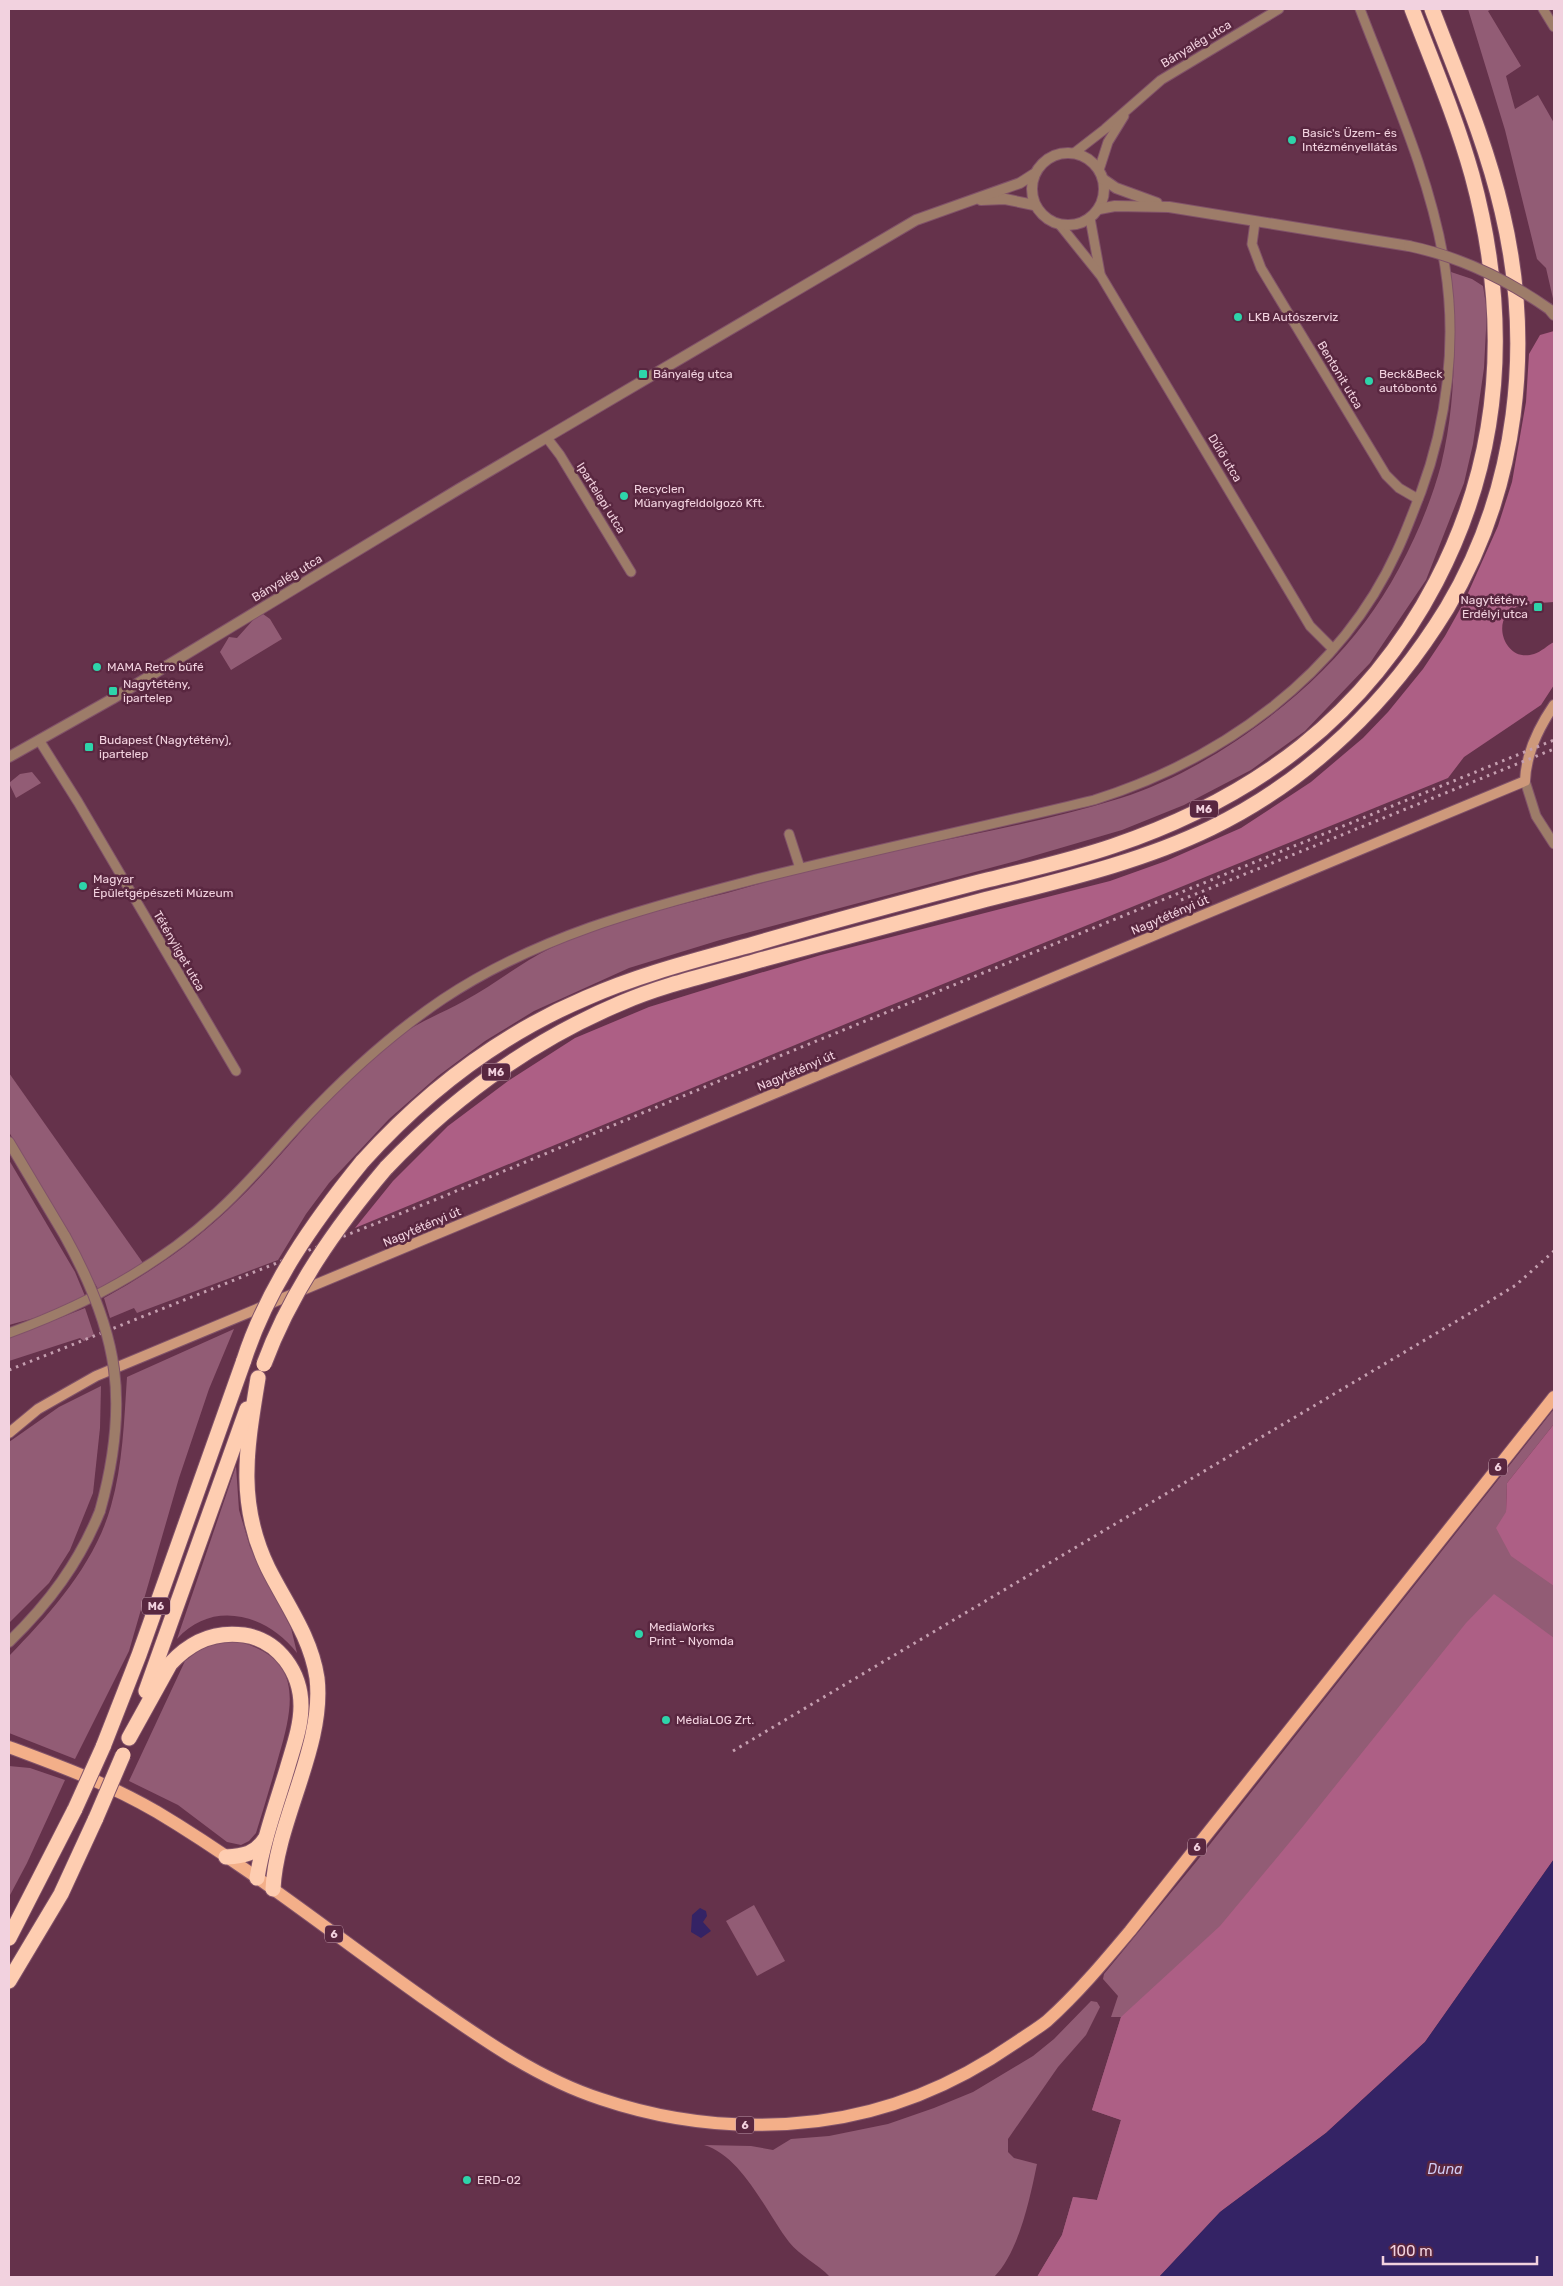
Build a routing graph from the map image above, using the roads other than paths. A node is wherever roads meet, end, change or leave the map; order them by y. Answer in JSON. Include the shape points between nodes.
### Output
{"nodes":[{"id":1,"x":1279,"y":9,"type":"edge"},
{"id":2,"x":1360,"y":9,"type":"edge"},
{"id":3,"x":1412,"y":9,"type":"edge"},
{"id":4,"x":1432,"y":9,"type":"edge"},
{"id":5,"x":1543,"y":9,"type":"edge"},
{"id":6,"x":1554,"y":27,"type":"edge"},
{"id":7,"x":1130,"y":107,"type":"junction"},
{"id":8,"x":1074,"y":153,"type":"junction"},
{"id":9,"x":1034,"y":174,"type":"junction"},
{"id":10,"x":1101,"y":175,"type":"junction"},
{"id":11,"x":969,"y":201,"type":"junction"},
{"id":12,"x":1034,"y":205,"type":"junction"},
{"id":13,"x":1169,"y":207,"type":"junction"},
{"id":14,"x":1099,"y":209,"type":"junction"},
{"id":15,"x":1090,"y":218,"type":"junction"},
{"id":16,"x":1255,"y":222,"type":"junction"},
{"id":17,"x":1060,"y":225,"type":"junction"},
{"id":18,"x":1101,"y":276,"type":"junction"},
{"id":19,"x":1552,"y":312,"type":"edge"},
{"id":20,"x":547,"y":438,"type":"junction"},
{"id":21,"x":1418,"y":499,"type":"junction"},
{"id":22,"x":631,"y":572,"type":"dead end"},
{"id":23,"x":1333,"y":649,"type":"junction"},
{"id":24,"x":1554,"y":705,"type":"edge"},
{"id":25,"x":39,"y":740,"type":"junction"},
{"id":26,"x":9,"y":757,"type":"edge"},
{"id":27,"x":1525,"y":781,"type":"junction"},
{"id":28,"x":789,"y":834,"type":"dead end"},
{"id":29,"x":1554,"y":844,"type":"edge"},
{"id":30,"x":800,"y":868,"type":"junction"},
{"id":31,"x":236,"y":1072,"type":"dead end"},
{"id":32,"x":9,"y":1142,"type":"edge"},
{"id":33,"x":9,"y":1332,"type":"edge"},
{"id":34,"x":261,"y":1371,"type":"junction"},
{"id":35,"x":1554,"y":1397,"type":"edge"},
{"id":36,"x":9,"y":1433,"type":"edge"},
{"id":37,"x":9,"y":1642,"type":"edge"},
{"id":38,"x":129,"y":1738,"type":"junction"},
{"id":39,"x":9,"y":1747,"type":"edge"},
{"id":40,"x":9,"y":1757,"type":"edge"},
{"id":41,"x":40,"y":1758,"type":"junction"},
{"id":42,"x":266,"y":1838,"type":"junction"},
{"id":43,"x":226,"y":1856,"type":"junction"},
{"id":44,"x":277,"y":1857,"type":"junction"},
{"id":45,"x":257,"y":1878,"type":"junction"},
{"id":46,"x":37,"y":1885,"type":"junction"},
{"id":47,"x":273,"y":1889,"type":"junction"},
{"id":48,"x":9,"y":1924,"type":"edge"},
{"id":49,"x":9,"y":1938,"type":"edge"},
{"id":50,"x":9,"y":1980,"type":"edge"}],
"edges":[{"from":1,"to":7,"type":"street","name":"Bányalég utca","via":[[1179,68]]},
{"from":2,"to":21,"type":"street","via":[[1425,183],[1445,268],[1448,379],[1434,456]]},
{"from":3,"to":46,"type":"highway","number":"M6","bridge":true,"via":[[1456,127],[1482,214],[1496,313],[1496,352],[1487,444],[1472,499],[1440,574],[1409,629],[1374,677],[1305,744],[1252,782],[1204,809],[1142,836],[1067,859],[877,909],[619,984],[519,1031],[446,1081],[403,1119],[362,1162],[319,1217],[261,1315],[103,1747]]},
{"from":4,"to":34,"type":"highway","number":"M6","bridge":true,"via":[[1475,122],[1502,210],[1512,259],[1518,315],[1517,384],[1504,472],[1472,561],[1428,639],[1368,712],[1318,759],[1263,799],[1210,828],[1147,854],[1073,877],[696,978],[615,1006],[543,1041],[437,1116],[386,1168],[326,1245],[283,1318]]},
{"from":5,"to":6,"type":"street"},
{"from":7,"to":8,"type":"street","name":"Bányalég utca"},
{"from":7,"to":10,"type":"street","name":"Bányalég utca","via":[[1108,142]]},
{"from":8,"to":9,"type":"street","name":"Bányalég utca","via":[[1055,155],[1039,166]]},
{"from":8,"to":10,"type":"street","via":[[1092,162]]},
{"from":9,"to":11,"type":"street","name":"Bányalég utca","via":[[1020,183]]},
{"from":9,"to":12,"type":"street","via":[[1031,184]]},
{"from":10,"to":13,"type":"street","via":[[1116,188]]},
{"from":10,"to":14,"type":"street","name":"Bányalég utca","via":[[1103,200]]},
{"from":11,"to":12,"type":"street","name":"Bányalég utca","via":[[1005,199]]},
{"from":11,"to":20,"type":"street","name":"Bányalég utca","via":[[916,220]]},
{"from":12,"to":17,"type":"street","name":"Bányalég utca","via":[[1044,217]]},
{"from":13,"to":14,"type":"street","via":[[1115,206]]},
{"from":13,"to":16,"type":"street"},
{"from":14,"to":15,"type":"street"},
{"from":15,"to":17,"type":"street","via":[[1071,226]]},
{"from":15,"to":18,"type":"street","name":"Dűlő utca"},
{"from":16,"to":19,"type":"street","bridge":true,"via":[[1433,251],[1476,266],[1520,289]]},
{"from":16,"to":21,"type":"street","name":"Bentonit utca","via":[[1252,244],[1261,268],[1386,476]]},
{"from":17,"to":18,"type":"street","name":"Dűlő utca"},
{"from":18,"to":23,"type":"street","name":"Dűlő utca","via":[[1310,626]]},
{"from":20,"to":22,"type":"street","name":"Ipartelepi utca"},
{"from":20,"to":25,"type":"street","name":"Bányalég utca"},
{"from":21,"to":23,"type":"street","via":[[1397,552],[1365,606]]},
{"from":23,"to":30,"type":"street","via":[[1300,683],[1228,739],[1177,769],[1127,790],[1051,811]]},
{"from":24,"to":27,"type":"main road","via":[[1532,749]]},
{"from":25,"to":26,"type":"street","name":"Bányalég utca"},
{"from":25,"to":31,"type":"street","name":"Tétényliget utca"},
{"from":27,"to":29,"type":"street","via":[[1536,816]]},
{"from":27,"to":36,"type":"main road","name":"Nagytétényi út","via":[[96,1376],[38,1409]]},
{"from":28,"to":30,"type":"street"},
{"from":30,"to":33,"type":"street","via":[[650,907],[584,928],[486,973],[442,1000],[364,1060],[240,1191],[184,1240],[124,1282],[90,1300],[57,1316]]},
{"from":32,"to":37,"type":"street","bridge":true,"via":[[65,1236],[94,1294],[115,1365],[117,1395],[114,1450],[100,1511],[78,1558],[58,1589]]},
{"from":34,"to":38,"type":"highway","number":"M6"},
{"from":34,"to":44,"type":"highway","via":[[246,1454],[251,1517],[267,1566],[306,1638],[317,1689],[314,1725]]},
{"from":35,"to":47,"type":"main road","number":"6","via":[[1130,1931],[1089,1978],[1046,2022],[984,2065],[916,2098],[849,2117],[781,2125],[720,2125],[663,2116],[600,2099],[507,2055]]},
{"from":38,"to":42,"type":"highway","via":[[165,1672],[180,1653],[193,1644],[219,1635],[235,1634],[257,1639],[275,1649],[292,1670],[299,1687],[301,1705],[296,1738]]},
{"from":38,"to":50,"type":"highway","number":"M6","bridge":true,"via":[[61,1894]]},
{"from":39,"to":41,"type":"main road","number":"6"},
{"from":40,"to":41,"type":"main road","number":"6"},
{"from":41,"to":43,"type":"main road","number":"6","via":[[122,1792]]},
{"from":42,"to":43,"type":"highway","via":[[250,1853]]},
{"from":42,"to":45,"type":"highway"},
{"from":43,"to":45,"type":"main road","number":"6"},
{"from":44,"to":45,"type":"highway"},
{"from":44,"to":47,"type":"highway"},
{"from":45,"to":47,"type":"main road","number":"6"},
{"from":46,"to":48,"type":"highway"},
{"from":46,"to":49,"type":"highway","number":"M6"}]}
